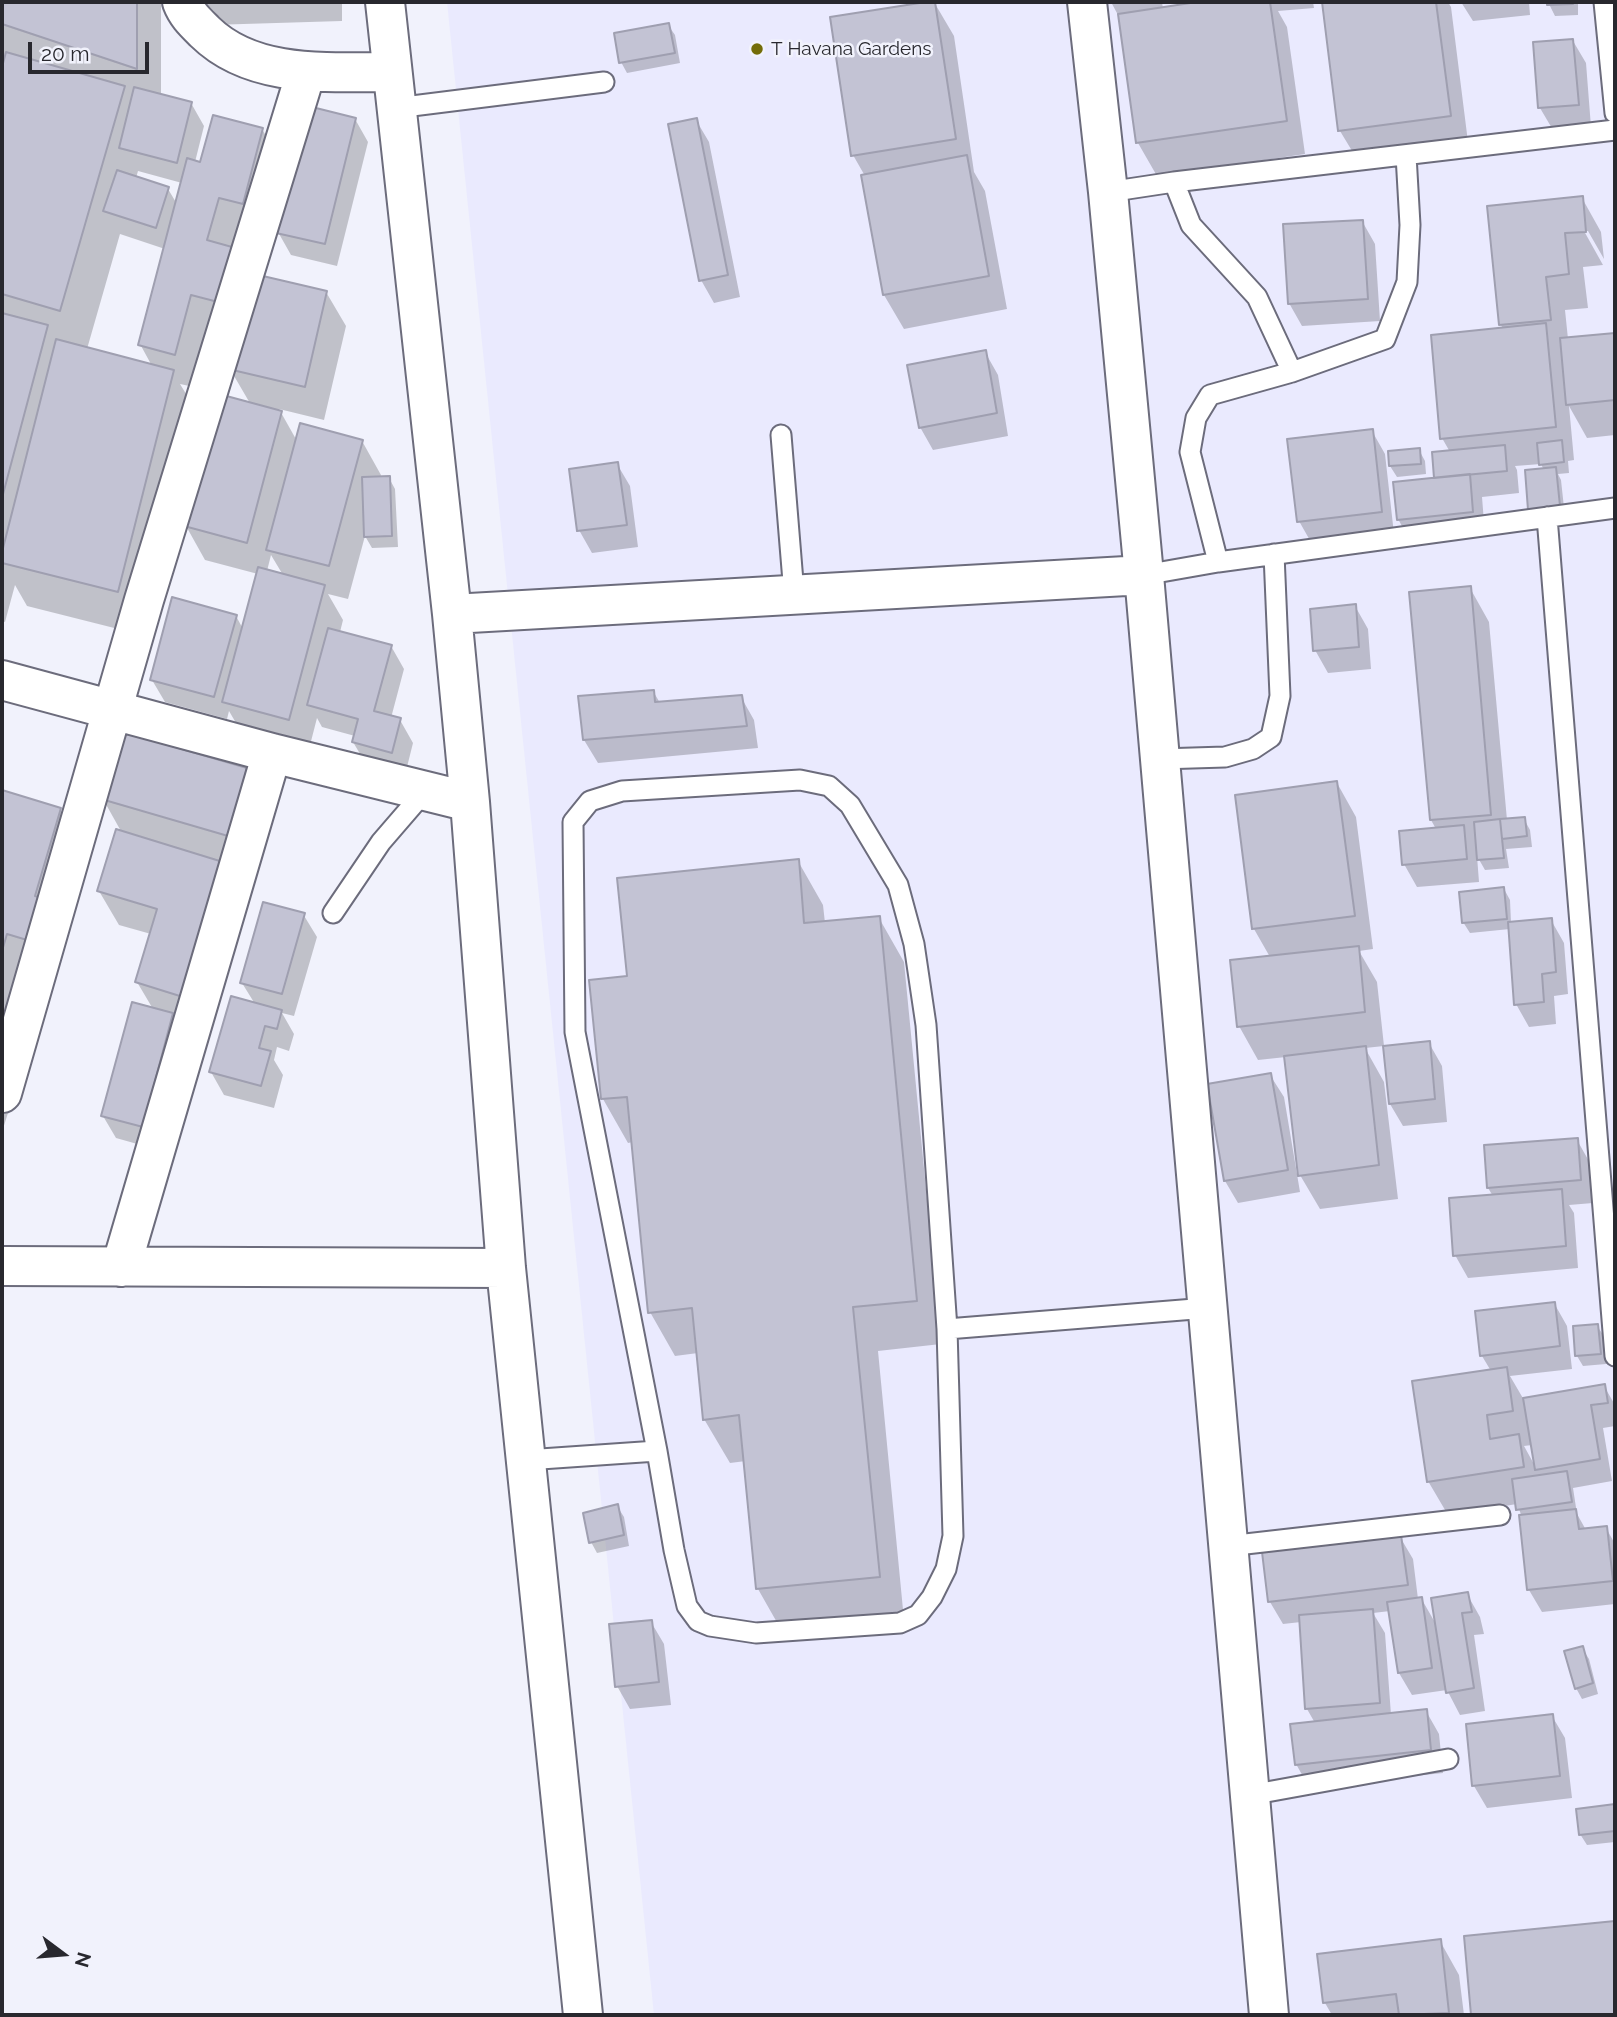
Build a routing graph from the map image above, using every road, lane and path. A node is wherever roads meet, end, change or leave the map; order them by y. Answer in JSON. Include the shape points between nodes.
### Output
{"nodes":[{"id":1,"x":182,"y":2,"type":"edge"},
{"id":2,"x":384,"y":2,"type":"edge"},
{"id":3,"x":1087,"y":2,"type":"edge"},
{"id":4,"x":1604,"y":2,"type":"edge"},
{"id":5,"x":306,"y":72,"type":"junction"},
{"id":6,"x":604,"y":82,"type":"dead end"},
{"id":7,"x":394,"y":90,"type":"junction"},
{"id":8,"x":1615,"y":113,"type":"edge"},
{"id":9,"x":1615,"y":130,"type":"edge"},
{"id":10,"x":1406,"y":155,"type":"junction"},
{"id":11,"x":1174,"y":182,"type":"junction"},
{"id":12,"x":1108,"y":192,"type":"junction"},
{"id":13,"x":1292,"y":372,"type":"junction"},
{"id":14,"x":781,"y":435,"type":"dead end"},
{"id":15,"x":1615,"y":508,"type":"edge"},
{"id":16,"x":1547,"y":517,"type":"junction"},
{"id":17,"x":1274,"y":554,"type":"junction"},
{"id":18,"x":1218,"y":562,"type":"junction"},
{"id":19,"x":1144,"y":575,"type":"junction"},
{"id":20,"x":794,"y":594,"type":"junction"},
{"id":21,"x":452,"y":614,"type":"junction"},
{"id":22,"x":2,"y":680,"type":"edge"},
{"id":23,"x":112,"y":710,"type":"junction"},
{"id":24,"x":272,"y":753,"type":"junction"},
{"id":25,"x":1160,"y":759,"type":"junction"},
{"id":26,"x":425,"y":791,"type":"junction"},
{"id":27,"x":470,"y":802,"type":"junction"},
{"id":28,"x":333,"y":913,"type":"dead end"},
{"id":29,"x":2,"y":1093,"type":"edge"},
{"id":30,"x":2,"y":1266,"type":"edge"},
{"id":31,"x":121,"y":1267,"type":"junction"},
{"id":32,"x":506,"y":1268,"type":"junction"},
{"id":33,"x":1208,"y":1308,"type":"junction"},
{"id":34,"x":947,"y":1329,"type":"junction"},
{"id":35,"x":1615,"y":1356,"type":"edge"},
{"id":36,"x":657,"y":1451,"type":"junction"},
{"id":37,"x":526,"y":1460,"type":"junction"},
{"id":38,"x":1500,"y":1515,"type":"dead end"},
{"id":39,"x":1228,"y":1546,"type":"junction"},
{"id":40,"x":1448,"y":1759,"type":"dead end"},
{"id":41,"x":1250,"y":1795,"type":"junction"},
{"id":42,"x":583,"y":2015,"type":"edge"},
{"id":43,"x":1269,"y":2015,"type":"edge"}],
"edges":[{"from":1,"to":5,"type":"street","via":[[186,14],[219,46],[256,62]]},
{"from":2,"to":7,"type":"street"},
{"from":3,"to":12,"type":"street"},
{"from":4,"to":8,"type":"lane"},
{"from":5,"to":7,"type":"street"},
{"from":5,"to":23,"type":"street"},
{"from":6,"to":7,"type":"lane"},
{"from":7,"to":21,"type":"street"},
{"from":9,"to":10,"type":"lane"},
{"from":10,"to":11,"type":"lane"},
{"from":10,"to":13,"type":"lane","via":[[1407,282],[1385,339]]},
{"from":11,"to":12,"type":"lane"},
{"from":11,"to":13,"type":"lane","via":[[1191,225],[1257,297]]},
{"from":12,"to":19,"type":"street"},
{"from":13,"to":18,"type":"lane","via":[[1210,395],[1196,418],[1190,452]]},
{"from":14,"to":20,"type":"lane"},
{"from":15,"to":16,"type":"lane"},
{"from":16,"to":17,"type":"lane"},
{"from":16,"to":35,"type":"lane"},
{"from":17,"to":18,"type":"lane"},
{"from":17,"to":25,"type":"lane","via":[[1280,696],[1271,737],[1252,750],[1225,757]]},
{"from":18,"to":19,"type":"lane"},
{"from":19,"to":20,"type":"street"},
{"from":19,"to":25,"type":"street"},
{"from":20,"to":21,"type":"street"},
{"from":21,"to":27,"type":"street"},
{"from":22,"to":23,"type":"street"},
{"from":23,"to":24,"type":"street"},
{"from":23,"to":29,"type":"street"},
{"from":24,"to":26,"type":"street"},
{"from":24,"to":31,"type":"street"},
{"from":25,"to":33,"type":"street"},
{"from":26,"to":27,"type":"street"},
{"from":26,"to":28,"type":"lane","via":[[382,842]]},
{"from":27,"to":32,"type":"street"},
{"from":30,"to":31,"type":"street"},
{"from":31,"to":32,"type":"street"},
{"from":32,"to":37,"type":"street"},
{"from":33,"to":34,"type":"lane"},
{"from":33,"to":39,"type":"street"},
{"from":34,"to":36,"type":"lane","via":[[953,1535],[946,1569],[932,1597],[918,1615],[900,1623],[756,1633],[698,1621],[687,1606]]},
{"from":34,"to":36,"type":"lane","via":[[926,1025],[914,944],[898,885],[849,805],[829,786],[800,780],[622,792],[590,801],[573,822],[575,1032]]},
{"from":36,"to":37,"type":"lane"},
{"from":37,"to":42,"type":"street"},
{"from":38,"to":39,"type":"lane"},
{"from":39,"to":41,"type":"street"},
{"from":40,"to":41,"type":"lane"},
{"from":41,"to":43,"type":"street"}]}
